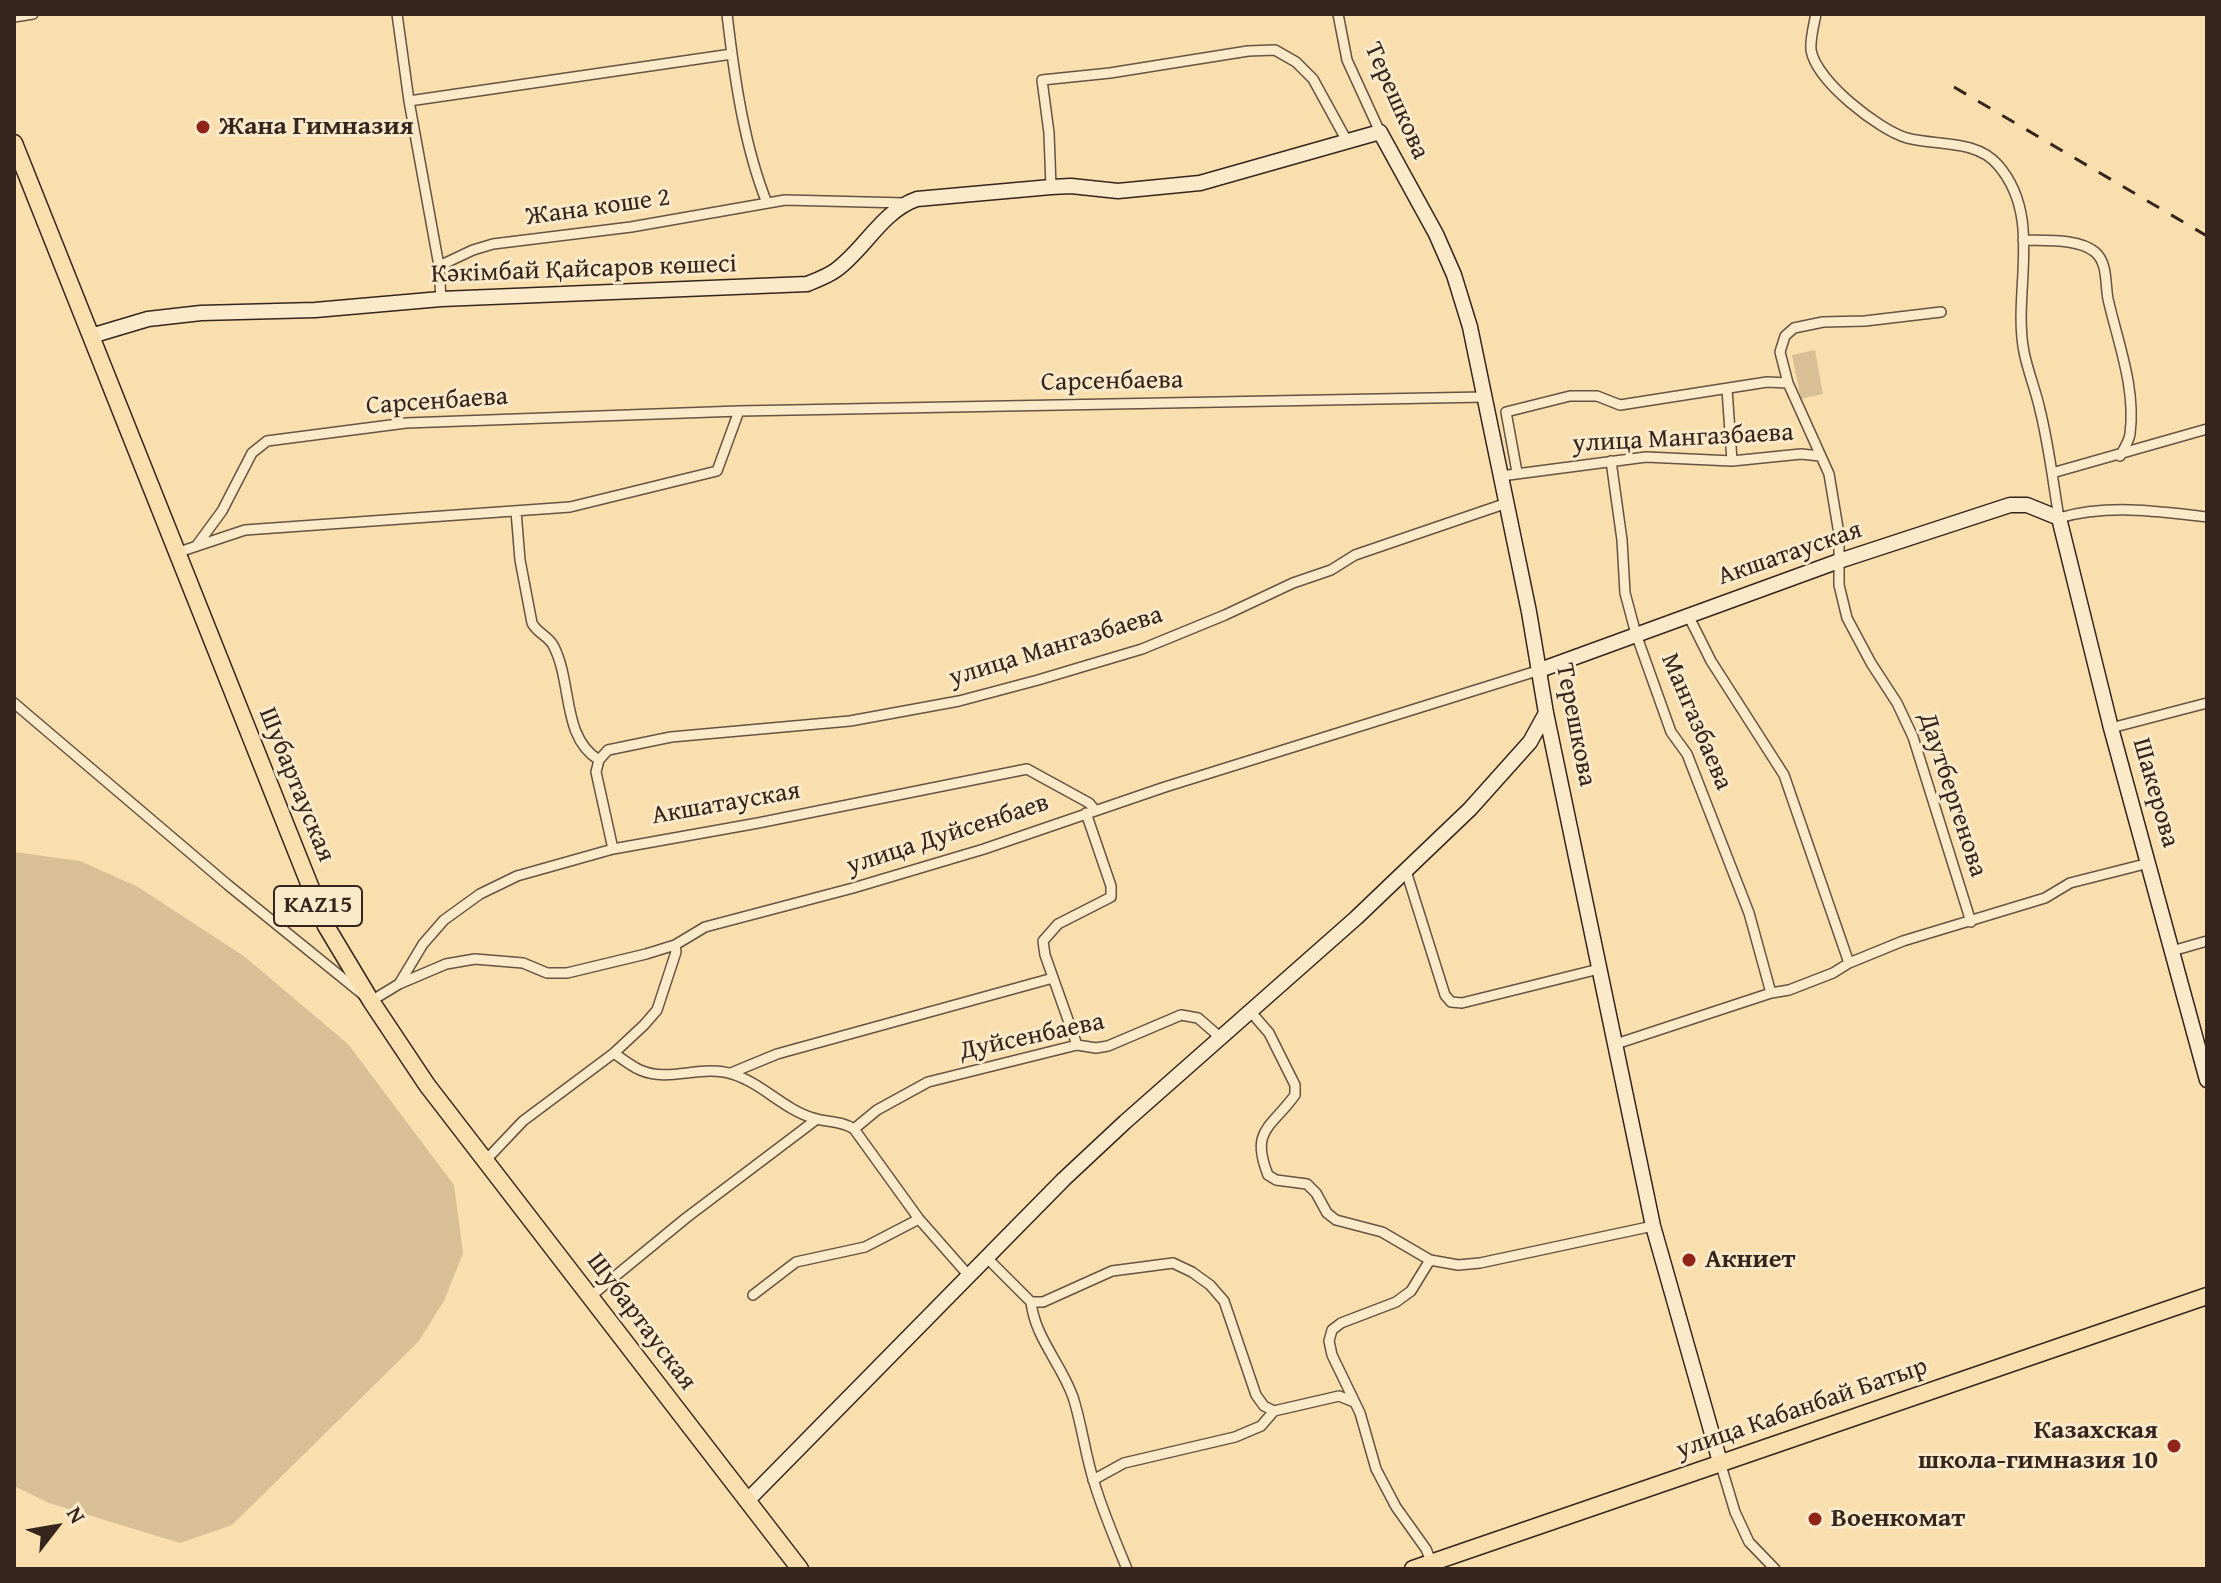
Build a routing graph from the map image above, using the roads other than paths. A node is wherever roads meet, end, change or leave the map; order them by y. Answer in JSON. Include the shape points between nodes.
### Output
{"nodes":[{"id":1,"x":33,"y":14,"type":"edge"},
{"id":2,"x":397,"y":14,"type":"edge"},
{"id":3,"x":727,"y":14,"type":"edge"},
{"id":4,"x":1338,"y":14,"type":"edge"},
{"id":5,"x":1816,"y":14,"type":"edge"},
{"id":6,"x":14,"y":17,"type":"edge"},
{"id":7,"x":732,"y":54,"type":"junction"},
{"id":8,"x":409,"y":101,"type":"junction"},
{"id":9,"x":1380,"y":132,"type":"junction"},
{"id":10,"x":1347,"y":141,"type":"junction"},
{"id":11,"x":14,"y":143,"type":"edge"},
{"id":12,"x":1051,"y":187,"type":"junction"},
{"id":13,"x":767,"y":203,"type":"junction"},
{"id":14,"x":905,"y":203,"type":"junction"},
{"id":15,"x":2023,"y":240,"type":"junction"},
{"id":16,"x":439,"y":266,"type":"junction"},
{"id":17,"x":441,"y":299,"type":"junction"},
{"id":18,"x":1941,"y":312,"type":"dead end"},
{"id":19,"x":91,"y":336,"type":"junction"},
{"id":20,"x":1788,"y":383,"type":"junction"},
{"id":21,"x":1727,"y":389,"type":"junction"},
{"id":22,"x":1485,"y":397,"type":"junction"},
{"id":23,"x":739,"y":411,"type":"junction"},
{"id":24,"x":2207,"y":429,"type":"edge"},
{"id":25,"x":1820,"y":456,"type":"junction"},
{"id":26,"x":2120,"y":456,"type":"junction"},
{"id":27,"x":1611,"y":461,"type":"junction"},
{"id":28,"x":1732,"y":461,"type":"junction"},
{"id":29,"x":1517,"y":472,"type":"junction"},
{"id":30,"x":2052,"y":473,"type":"junction"},
{"id":31,"x":1501,"y":476,"type":"junction"},
{"id":32,"x":1507,"y":503,"type":"junction"},
{"id":33,"x":516,"y":511,"type":"junction"},
{"id":34,"x":2207,"y":517,"type":"edge"},
{"id":35,"x":2059,"y":518,"type":"junction"},
{"id":36,"x":196,"y":546,"type":"junction"},
{"id":37,"x":176,"y":553,"type":"junction"},
{"id":38,"x":1839,"y":561,"type":"junction"},
{"id":39,"x":1688,"y":615,"type":"junction"},
{"id":40,"x":1636,"y":634,"type":"junction"},
{"id":41,"x":1540,"y":670,"type":"junction"},
{"id":42,"x":14,"y":703,"type":"edge"},
{"id":43,"x":2207,"y":703,"type":"edge"},
{"id":44,"x":1546,"y":713,"type":"junction"},
{"id":45,"x":2111,"y":728,"type":"junction"},
{"id":46,"x":599,"y":760,"type":"junction"},
{"id":47,"x":1090,"y":812,"type":"junction"},
{"id":48,"x":613,"y":849,"type":"junction"},
{"id":49,"x":2149,"y":863,"type":"junction"},
{"id":50,"x":1406,"y":871,"type":"junction"},
{"id":51,"x":1971,"y":922,"type":"junction"},
{"id":52,"x":2207,"y":941,"type":"edge"},
{"id":53,"x":675,"y":945,"type":"junction"},
{"id":54,"x":2172,"y":951,"type":"junction"},
{"id":55,"x":1849,"y":963,"type":"junction"},
{"id":56,"x":1599,"y":969,"type":"junction"},
{"id":57,"x":1053,"y":978,"type":"junction"},
{"id":58,"x":399,"y":984,"type":"junction"},
{"id":59,"x":1771,"y":993,"type":"junction"},
{"id":60,"x":371,"y":1001,"type":"junction"},
{"id":61,"x":1250,"y":1011,"type":"junction"},
{"id":62,"x":1221,"y":1038,"type":"junction"},
{"id":63,"x":1616,"y":1044,"type":"junction"},
{"id":64,"x":1077,"y":1045,"type":"junction"},
{"id":65,"x":614,"y":1053,"type":"junction"},
{"id":66,"x":731,"y":1073,"type":"junction"},
{"id":67,"x":2207,"y":1080,"type":"edge"},
{"id":68,"x":817,"y":1119,"type":"junction"},
{"id":69,"x":854,"y":1129,"type":"junction"},
{"id":70,"x":486,"y":1160,"type":"junction"},
{"id":71,"x":919,"y":1219,"type":"junction"},
{"id":72,"x":1653,"y":1226,"type":"junction"},
{"id":73,"x":988,"y":1259,"type":"junction"},
{"id":74,"x":1430,"y":1260,"type":"junction"},
{"id":75,"x":970,"y":1277,"type":"junction"},
{"id":76,"x":753,"y":1295,"type":"dead end"},
{"id":77,"x":591,"y":1296,"type":"junction"},
{"id":78,"x":2207,"y":1296,"type":"edge"},
{"id":79,"x":1031,"y":1302,"type":"junction"},
{"id":80,"x":1354,"y":1402,"type":"junction"},
{"id":81,"x":1274,"y":1411,"type":"junction"},
{"id":82,"x":1720,"y":1462,"type":"junction"},
{"id":83,"x":1093,"y":1480,"type":"junction"},
{"id":84,"x":747,"y":1501,"type":"junction"},
{"id":85,"x":1433,"y":1565,"type":"edge"},
{"id":86,"x":800,"y":1569,"type":"edge"},
{"id":87,"x":1127,"y":1569,"type":"edge"},
{"id":88,"x":1413,"y":1569,"type":"edge"},
{"id":89,"x":1775,"y":1569,"type":"edge"}],
"edges":[{"from":1,"to":6,"type":"street"},
{"from":2,"to":8,"type":"street"},
{"from":3,"to":7,"type":"street"},
{"from":4,"to":9,"type":"street","name":"Терешкова","via":[[1347,60]]},
{"from":5,"to":15,"type":"street","via":[[1811,50],[1823,75],[1887,131],[1984,153],[2012,185],[2022,211]]},
{"from":7,"to":8,"type":"street"},
{"from":7,"to":13,"type":"street","via":[[756,177]]},
{"from":8,"to":16,"type":"street"},
{"from":9,"to":10,"type":"street"},
{"from":9,"to":22,"type":"street","name":"Терешкова","via":[[1454,275]]},
{"from":10,"to":12,"type":"street","via":[[1177,187]]},
{"from":10,"to":12,"type":"street","via":[[1313,79],[1275,50],[1042,80]]},
{"from":11,"to":19,"type":"main road","name":"Шубартауская","number":"KAZ15"},
{"from":12,"to":14,"type":"street"},
{"from":13,"to":14,"type":"street","name":"Жана коше 2"},
{"from":13,"to":16,"type":"street","name":"Жана коше 2","via":[[493,244]]},
{"from":14,"to":17,"type":"street","name":"Кәкімбай Қайсаров көшесі","via":[[837,270],[807,284]]},
{"from":15,"to":26,"type":"street","via":[[2076,244],[2092,249],[2104,265],[2131,412],[2130,438]]},
{"from":15,"to":30,"type":"street","via":[[2019,318]]},
{"from":16,"to":17,"type":"street"},
{"from":17,"to":19,"type":"street","name":"Кәкімбай Қайсаров көшесі","via":[[201,313],[148,319]]},
{"from":18,"to":20,"type":"street","name":"Даутбергенова","via":[[1794,328],[1780,352]]},
{"from":19,"to":37,"type":"main road","name":"Шубартауская","number":"KAZ15"},
{"from":20,"to":21,"type":"street"},
{"from":20,"to":25,"type":"street","name":"Даутбергенова"},
{"from":21,"to":28,"type":"street"},
{"from":21,"to":29,"type":"street","via":[[1620,405],[1597,396],[1570,396],[1506,412]]},
{"from":22,"to":23,"type":"street","name":"Сарсенбаева"},
{"from":22,"to":31,"type":"street","name":"Терешкова"},
{"from":23,"to":33,"type":"street","via":[[717,471],[570,507]]},
{"from":23,"to":36,"type":"street","name":"Сарсенбаева","via":[[406,423],[267,441],[252,453],[222,511]]},
{"from":24,"to":26,"type":"street"},
{"from":25,"to":28,"type":"street","name":"улица Мангазбаева"},
{"from":25,"to":38,"type":"street","name":"Даутбергенова","via":[[1829,474]]},
{"from":26,"to":30,"type":"street"},
{"from":27,"to":28,"type":"street","name":"улица Мангазбаева"},
{"from":27,"to":29,"type":"street","name":"улица Мангазбаева"},
{"from":27,"to":40,"type":"street","name":"Мангазбаева","via":[[1625,593]]},
{"from":29,"to":31,"type":"street","name":"улица Мангазбаева"},
{"from":30,"to":35,"type":"street"},
{"from":31,"to":32,"type":"street","name":"Терешкова"},
{"from":32,"to":41,"type":"street","name":"Терешкова"},
{"from":32,"to":46,"type":"street","name":"улица Мангазбаева","via":[[1355,555],[1331,570],[1142,649],[1038,680],[850,721],[671,737],[608,750]]},
{"from":33,"to":36,"type":"street","via":[[245,530]]},
{"from":33,"to":46,"type":"street","via":[[532,623],[555,649],[575,735]]},
{"from":34,"to":35,"type":"street","via":[[2134,509],[2083,511]]},
{"from":35,"to":38,"type":"street","name":"Акшатауская","via":[[2027,505],[2010,505]]},
{"from":35,"to":45,"type":"street","name":"Шакерова"},
{"from":36,"to":37,"type":"street"},
{"from":37,"to":60,"type":"main road","name":"Шубартауская","number":"KAZ15","via":[[326,926]]},
{"from":38,"to":39,"type":"street","name":"Акшатауская"},
{"from":38,"to":51,"type":"street","name":"Даутбергенова","via":[[1847,618],[1913,737]]},
{"from":39,"to":40,"type":"street","name":"Акшатауская"},
{"from":39,"to":55,"type":"street","via":[[1784,775]]},
{"from":40,"to":41,"type":"street","name":"Акшатауская"},
{"from":40,"to":59,"type":"street","name":"Мангазбаева","via":[[1671,732],[1687,754],[1749,913]]},
{"from":41,"to":44,"type":"street","name":"Терешкова"},
{"from":41,"to":47,"type":"street","name":"улица Дуйсенбаев"},
{"from":42,"to":60,"type":"street"},
{"from":43,"to":45,"type":"street"},
{"from":44,"to":50,"type":"street","via":[[1500,778]]},
{"from":44,"to":56,"type":"street","name":"Терешкова"},
{"from":45,"to":49,"type":"street","name":"Шакерова"},
{"from":46,"to":48,"type":"street","via":[[596,772]]},
{"from":47,"to":48,"type":"street","name":"Акшатауская","via":[[1089,803],[1027,769]]},
{"from":47,"to":53,"type":"street","name":"улица Дуйсенбаев","via":[[868,884],[705,927]]},
{"from":47,"to":57,"type":"street","via":[[1111,897],[1058,924],[1043,941]]},
{"from":48,"to":58,"type":"street","name":"Акшатауская","via":[[517,876],[480,894],[444,920]]},
{"from":49,"to":51,"type":"street","via":[[2070,883],[2045,898]]},
{"from":49,"to":54,"type":"street","name":"Шакерова"},
{"from":50,"to":56,"type":"street","via":[[1451,1002]]},
{"from":50,"to":61,"type":"street"},
{"from":51,"to":55,"type":"street"},
{"from":52,"to":54,"type":"street"},
{"from":53,"to":58,"type":"street","name":"улица Дуйсенбаев","via":[[567,973],[475,959],[446,964]]},
{"from":53,"to":65,"type":"street","via":[[657,1010]]},
{"from":54,"to":67,"type":"street","name":"Шакерова"},
{"from":55,"to":59,"type":"street"},
{"from":56,"to":63,"type":"street","name":"Терешкова"},
{"from":57,"to":64,"type":"street"},
{"from":57,"to":66,"type":"street","via":[[777,1054]]},
{"from":58,"to":60,"type":"street","name":"улица Дуйсенбаев"},
{"from":59,"to":63,"type":"street"},
{"from":60,"to":70,"type":"main road","name":"Шубартауская","number":"KAZ15"},
{"from":61,"to":62,"type":"street"},
{"from":61,"to":74,"type":"street","via":[[1269,1033],[1295,1085],[1295,1095],[1262,1134],[1268,1175],[1307,1184],[1336,1220],[1382,1232]]},
{"from":62,"to":64,"type":"street","name":"Дуйсенбаева","via":[[1198,1018],[1181,1015],[1108,1046]]},
{"from":62,"to":73,"type":"street","via":[[1114,1131]]},
{"from":63,"to":72,"type":"street","name":"Терешкова"},
{"from":64,"to":69,"type":"street","name":"Дуйсенбаева","via":[[928,1082]]},
{"from":65,"to":66,"type":"street","via":[[642,1071]]},
{"from":65,"to":70,"type":"street","via":[[523,1121]]},
{"from":66,"to":68,"type":"street"},
{"from":68,"to":69,"type":"street"},
{"from":68,"to":77,"type":"street"},
{"from":69,"to":71,"type":"street"},
{"from":70,"to":77,"type":"main road","name":"Шубартауская","number":"KAZ15"},
{"from":71,"to":75,"type":"street"},
{"from":71,"to":76,"type":"street","via":[[865,1247],[796,1262]]},
{"from":72,"to":74,"type":"street","via":[[1480,1263]]},
{"from":72,"to":82,"type":"street","name":"Терешкова"},
{"from":73,"to":75,"type":"street"},
{"from":73,"to":79,"type":"street"},
{"from":74,"to":80,"type":"street","via":[[1411,1291],[1396,1302],[1332,1330],[1332,1355]]},
{"from":75,"to":84,"type":"street"},
{"from":77,"to":84,"type":"main road","name":"Шубартауская","number":"KAZ15"},
{"from":78,"to":82,"type":"main road","name":"улица Кабанбай Батыр"},
{"from":79,"to":81,"type":"street","via":[[1043,1302],[1112,1271],[1173,1263],[1210,1285],[1224,1301],[1256,1395]]},
{"from":79,"to":83,"type":"street","via":[[1033,1322],[1073,1398]]},
{"from":80,"to":81,"type":"street","via":[[1339,1396]]},
{"from":80,"to":85,"type":"street","via":[[1376,1469]]},
{"from":81,"to":83,"type":"street","via":[[1261,1426],[1235,1437],[1124,1463]]},
{"from":82,"to":85,"type":"main road","name":"улица Кабанбай Батыр"},
{"from":82,"to":89,"type":"street","via":[[1749,1542]]},
{"from":83,"to":87,"type":"street"},
{"from":84,"to":86,"type":"main road","name":"Шубартауская","number":"KAZ15"},
{"from":85,"to":88,"type":"main road","name":"улица Кабанбай Батыр"}]}
